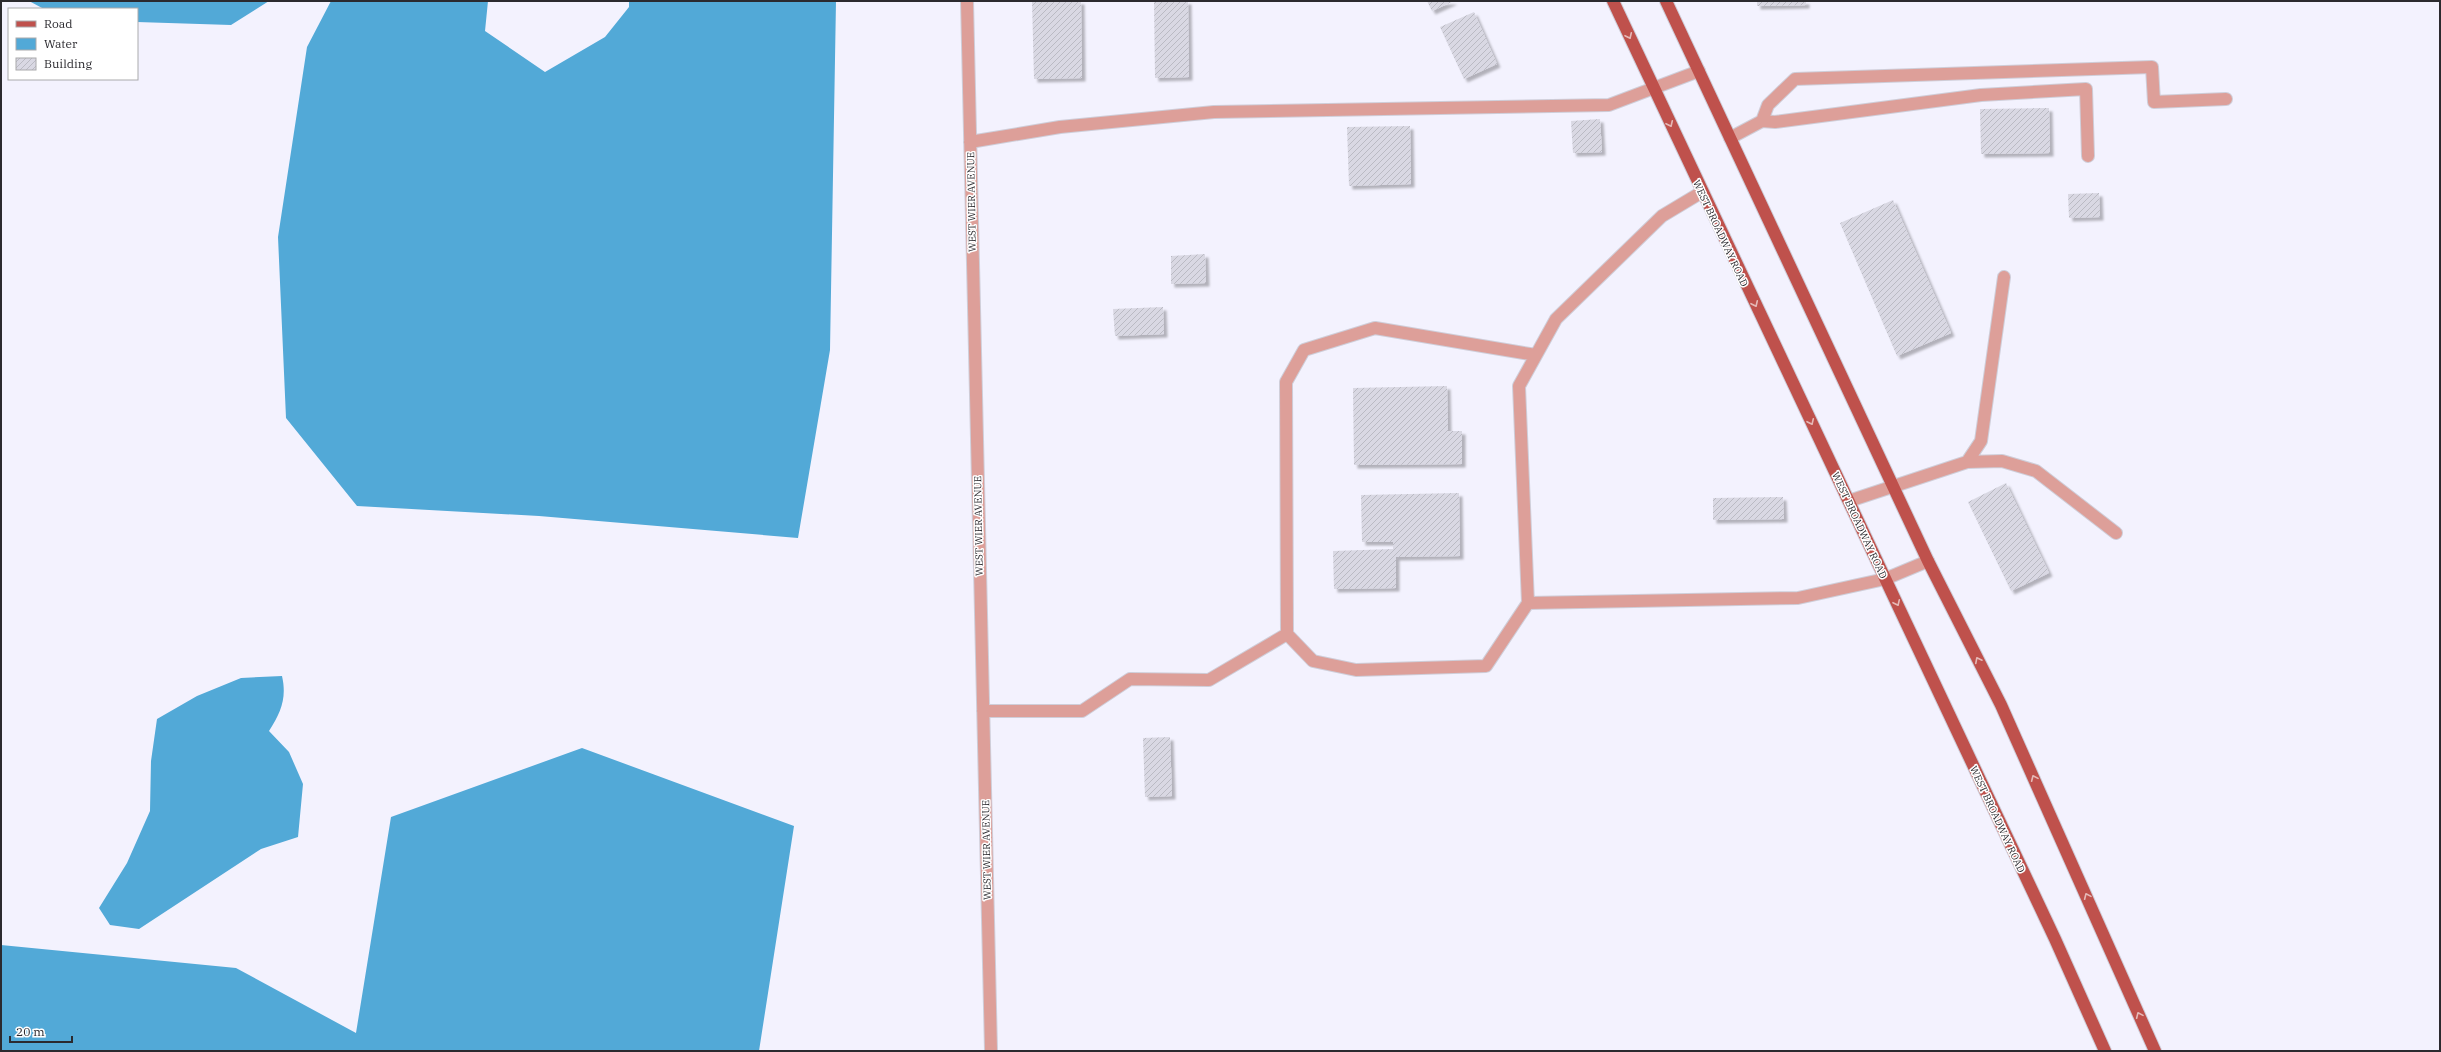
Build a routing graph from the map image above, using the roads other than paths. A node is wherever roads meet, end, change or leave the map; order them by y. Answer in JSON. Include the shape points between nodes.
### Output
{"nodes":[{"id":1,"x":967,"y":1,"type":"edge"},
{"id":2,"x":1613,"y":1,"type":"edge"},
{"id":3,"x":1666,"y":1,"type":"edge"},
{"id":4,"x":1699,"y":71,"type":"junction"},
{"id":5,"x":1653,"y":88,"type":"junction"},
{"id":6,"x":2226,"y":98,"type":"dead end"},
{"id":7,"x":1762,"y":121,"type":"junction"},
{"id":8,"x":1730,"y":138,"type":"junction"},
{"id":9,"x":970,"y":142,"type":"junction"},
{"id":10,"x":2088,"y":156,"type":"dead end"},
{"id":11,"x":1702,"y":192,"type":"junction"},
{"id":12,"x":2004,"y":277,"type":"dead end"},
{"id":13,"x":1536,"y":355,"type":"junction"},
{"id":14,"x":1967,"y":462,"type":"junction"},
{"id":15,"x":1894,"y":485,"type":"junction"},
{"id":16,"x":1849,"y":501,"type":"junction"},
{"id":17,"x":2116,"y":533,"type":"dead end"},
{"id":18,"x":1928,"y":561,"type":"junction"},
{"id":19,"x":1886,"y":579,"type":"junction"},
{"id":20,"x":1528,"y":603,"type":"junction"},
{"id":21,"x":1287,"y":634,"type":"junction"},
{"id":22,"x":982,"y":711,"type":"junction"},
{"id":23,"x":991,"y":1051,"type":"edge"},
{"id":24,"x":2105,"y":1051,"type":"edge"},
{"id":25,"x":2155,"y":1051,"type":"edge"}],
"edges":[{"from":1,"to":9,"type":"street","name":"WEST WIER AVENUE"},
{"from":2,"to":5,"type":"main road","name":"WEST BROADWAY ROAD","one_way":true},
{"from":3,"to":4,"type":"main road"},
{"from":4,"to":5,"type":"street"},
{"from":4,"to":8,"type":"main road"},
{"from":5,"to":9,"type":"street","via":[[1609,105],[1214,112],[1060,127]]},
{"from":5,"to":11,"type":"main road","name":"WEST BROADWAY ROAD","one_way":true},
{"from":6,"to":7,"type":"street","via":[[2154,102],[2152,67],[1795,79],[1768,104]]},
{"from":7,"to":8,"type":"street"},
{"from":7,"to":10,"type":"street","via":[[1775,122],[1981,95],[2086,89]]},
{"from":8,"to":15,"type":"main road"},
{"from":9,"to":22,"type":"street","name":"WEST WIER AVENUE"},
{"from":11,"to":13,"type":"street","via":[[1662,216],[1556,319]]},
{"from":11,"to":16,"type":"main road","name":"WEST BROADWAY ROAD","one_way":true},
{"from":12,"to":14,"type":"street","via":[[1981,441]]},
{"from":13,"to":20,"type":"street","via":[[1519,386]]},
{"from":13,"to":21,"type":"street","via":[[1375,328],[1304,350],[1286,382]]},
{"from":14,"to":15,"type":"street"},
{"from":14,"to":17,"type":"street","via":[[2002,461],[2036,471]]},
{"from":15,"to":16,"type":"street"},
{"from":15,"to":18,"type":"main road"},
{"from":16,"to":19,"type":"main road","name":"WEST BROADWAY ROAD"},
{"from":18,"to":19,"type":"street"},
{"from":25,"to":18,"type":"main road","one_way":true,"via":[[2001,705]]},
{"from":19,"to":20,"type":"street","via":[[1798,598]]},
{"from":19,"to":24,"type":"main road","name":"WEST BROADWAY ROAD","one_way":true},
{"from":20,"to":21,"type":"street","via":[[1486,666],[1356,670],[1313,661]]},
{"from":21,"to":22,"type":"street","via":[[1209,680],[1130,679],[1082,711]]},
{"from":22,"to":23,"type":"street","name":"WEST WIER AVENUE"}]}
